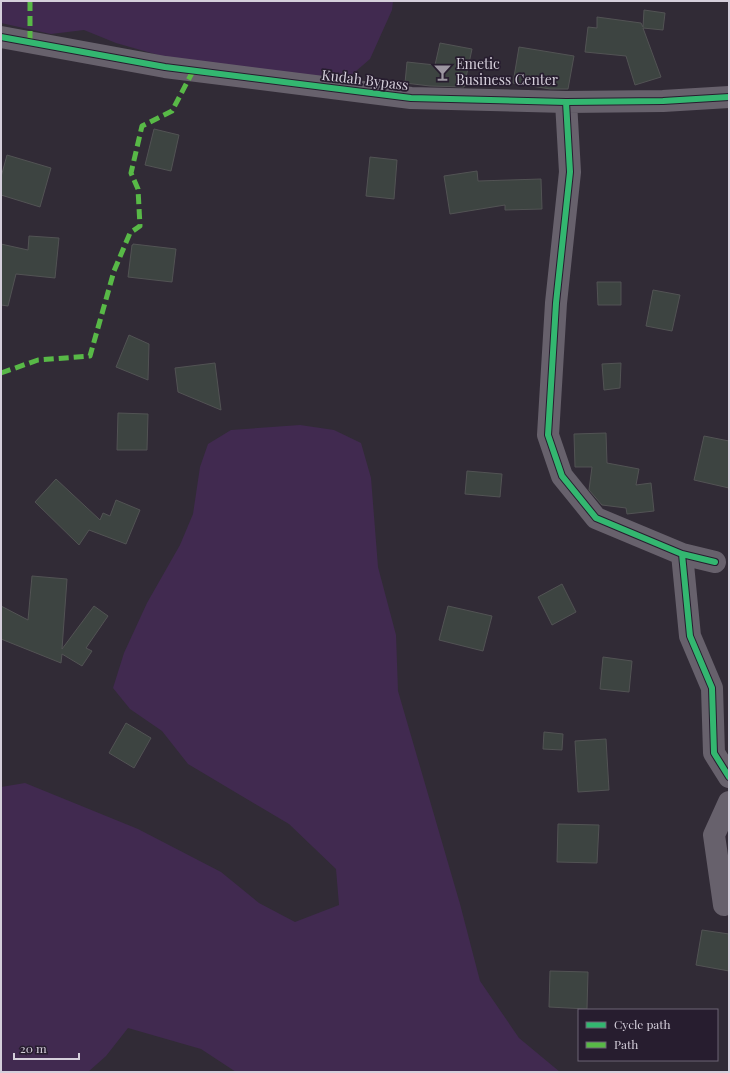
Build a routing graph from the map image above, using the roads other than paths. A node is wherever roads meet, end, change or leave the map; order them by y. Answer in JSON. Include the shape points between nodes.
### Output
{"nodes":[{"id":1,"x":1,"y":37,"type":"edge"},
{"id":2,"x":729,"y":97,"type":"edge"},
{"id":3,"x":566,"y":102,"type":"junction"},
{"id":4,"x":682,"y":554,"type":"junction"},
{"id":5,"x":715,"y":562,"type":"dead end"},
{"id":6,"x":729,"y":778,"type":"edge"},
{"id":7,"x":729,"y":802,"type":"edge"},
{"id":8,"x":724,"y":905,"type":"dead end"}],
"edges":[{"from":1,"to":3,"type":"street","name":"Kudah Bypass","via":[[165,67],[411,98]]},
{"from":2,"to":3,"type":"street","name":"Kudah Bypass"},
{"from":3,"to":4,"type":"street","via":[[570,172],[556,303],[548,435],[562,476],[596,518]]},
{"from":4,"to":5,"type":"street"},
{"from":4,"to":6,"type":"street","via":[[690,636],[712,688],[714,753]]},
{"from":7,"to":8,"type":"street","via":[[714,835]]}]}
